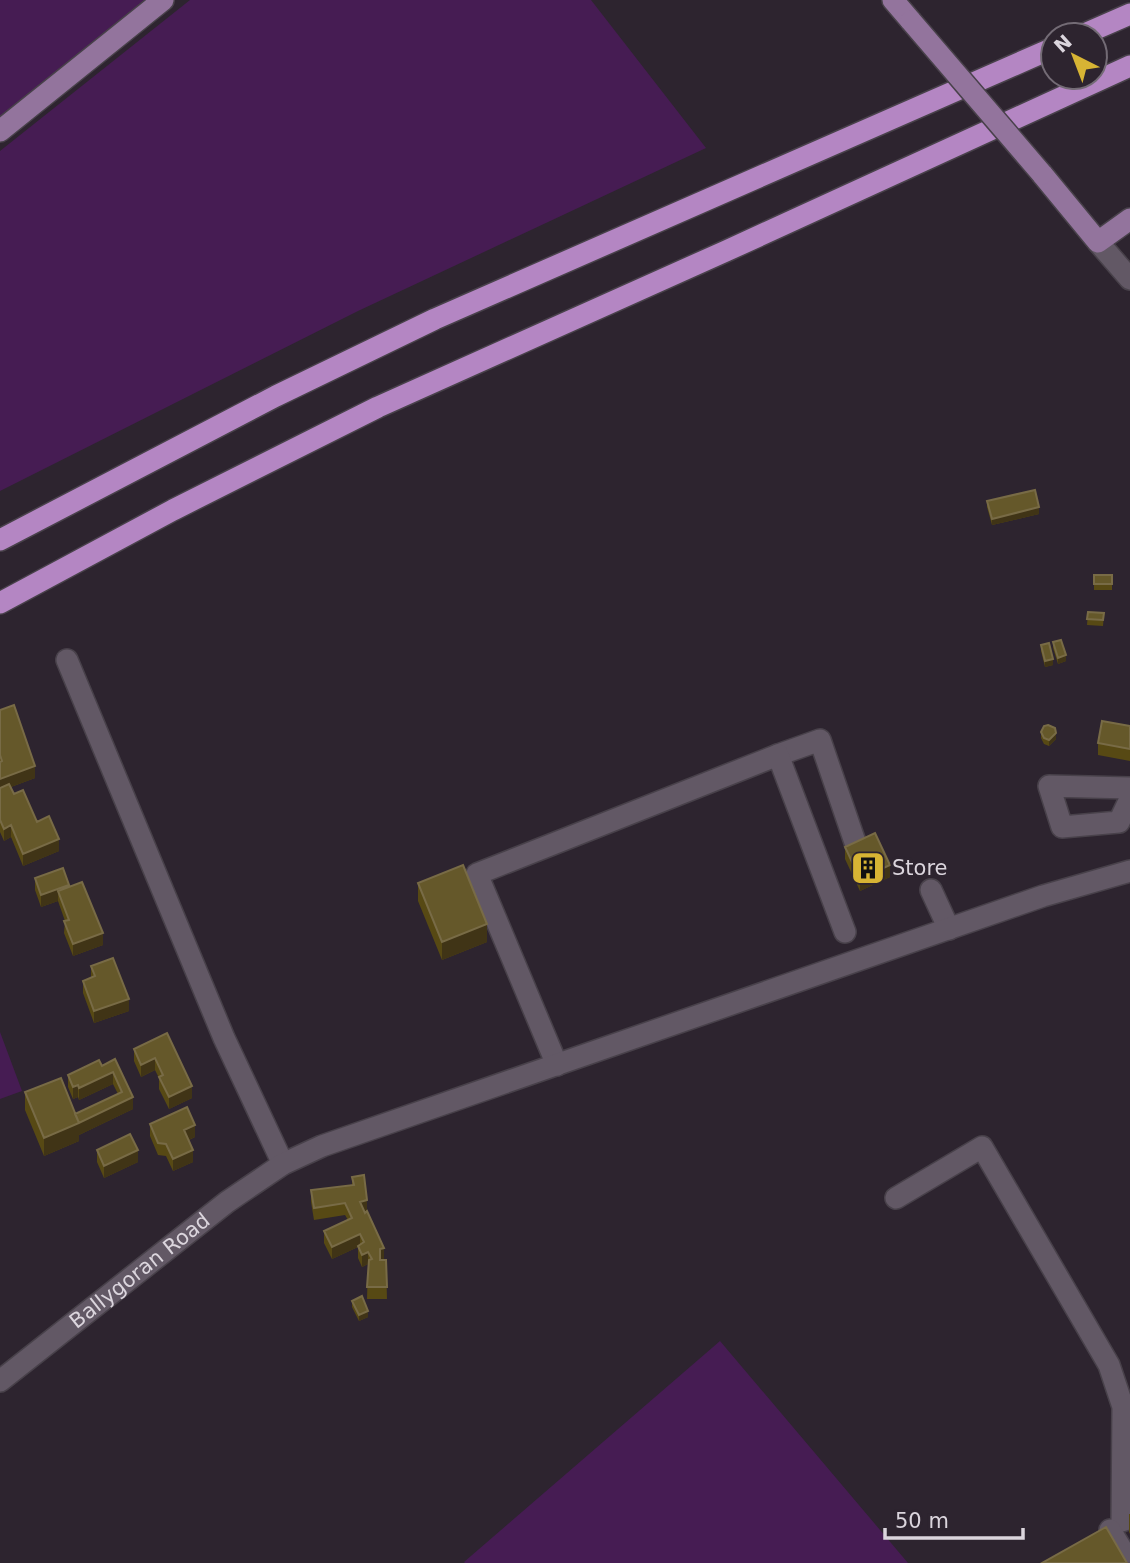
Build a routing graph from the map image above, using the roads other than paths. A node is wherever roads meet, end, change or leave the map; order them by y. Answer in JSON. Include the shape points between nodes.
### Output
{"nodes":[{"id":1,"x":163,"y":0,"type":"edge"},
{"id":2,"x":893,"y":0,"type":"edge"},
{"id":3,"x":1130,"y":14,"type":"edge"},
{"id":4,"x":1109,"y":23,"type":"edge"},
{"id":5,"x":1039,"y":54,"type":"edge"},
{"id":6,"x":1130,"y":66,"type":"edge"},
{"id":7,"x":0,"y":131,"type":"edge"},
{"id":8,"x":1130,"y":219,"type":"edge"},
{"id":9,"x":1098,"y":242,"type":"junction"},
{"id":10,"x":1130,"y":279,"type":"edge"},
{"id":11,"x":0,"y":540,"type":"edge"},
{"id":12,"x":0,"y":603,"type":"edge"},
{"id":13,"x":67,"y":660,"type":"dead end"},
{"id":14,"x":778,"y":755,"type":"junction"},
{"id":15,"x":1130,"y":788,"type":"edge"},
{"id":16,"x":1130,"y":799,"type":"edge"},
{"id":17,"x":856,"y":845,"type":"edge"},
{"id":18,"x":1130,"y":871,"type":"edge"},
{"id":19,"x":931,"y":890,"type":"dead end"},
{"id":20,"x":948,"y":929,"type":"junction"},
{"id":21,"x":845,"y":932,"type":"dead end"},
{"id":22,"x":557,"y":1065,"type":"junction"},
{"id":23,"x":283,"y":1164,"type":"junction"},
{"id":24,"x":896,"y":1198,"type":"dead end"},
{"id":25,"x":0,"y":1381,"type":"edge"},
{"id":26,"x":1115,"y":1527,"type":"edge"},
{"id":27,"x":1130,"y":1563,"type":"edge"}],
"edges":[{"from":1,"to":7,"type":"main road"},
{"from":2,"to":9,"type":"main road","bridge":true},
{"from":3,"to":4,"type":"highway"},
{"from":5,"to":11,"type":"highway","via":[[435,319]]},
{"from":6,"to":12,"type":"highway","via":[[378,407]]},
{"from":8,"to":9,"type":"main road"},
{"from":9,"to":10,"type":"street"},
{"from":13,"to":23,"type":"street","via":[[224,1038]]},
{"from":14,"to":17,"type":"street","via":[[820,740]]},
{"from":14,"to":21,"type":"street"},
{"from":14,"to":22,"type":"street","via":[[477,874]]},
{"from":15,"to":16,"type":"street","via":[[1049,786],[1062,827],[1119,822]]},
{"from":18,"to":20,"type":"street","name":"Ballygoran Road"},
{"from":19,"to":20,"type":"street"},
{"from":20,"to":22,"type":"street","name":"Ballygoran Road"},
{"from":22,"to":23,"type":"street","name":"Ballygoran Road","via":[[322,1146]]},
{"from":23,"to":25,"type":"street","name":"Ballygoran Road","via":[[206,1218]]},
{"from":24,"to":26,"type":"street","via":[[982,1147],[1109,1365],[1124,1407]]},
{"from":26,"to":27,"type":"street"}]}
